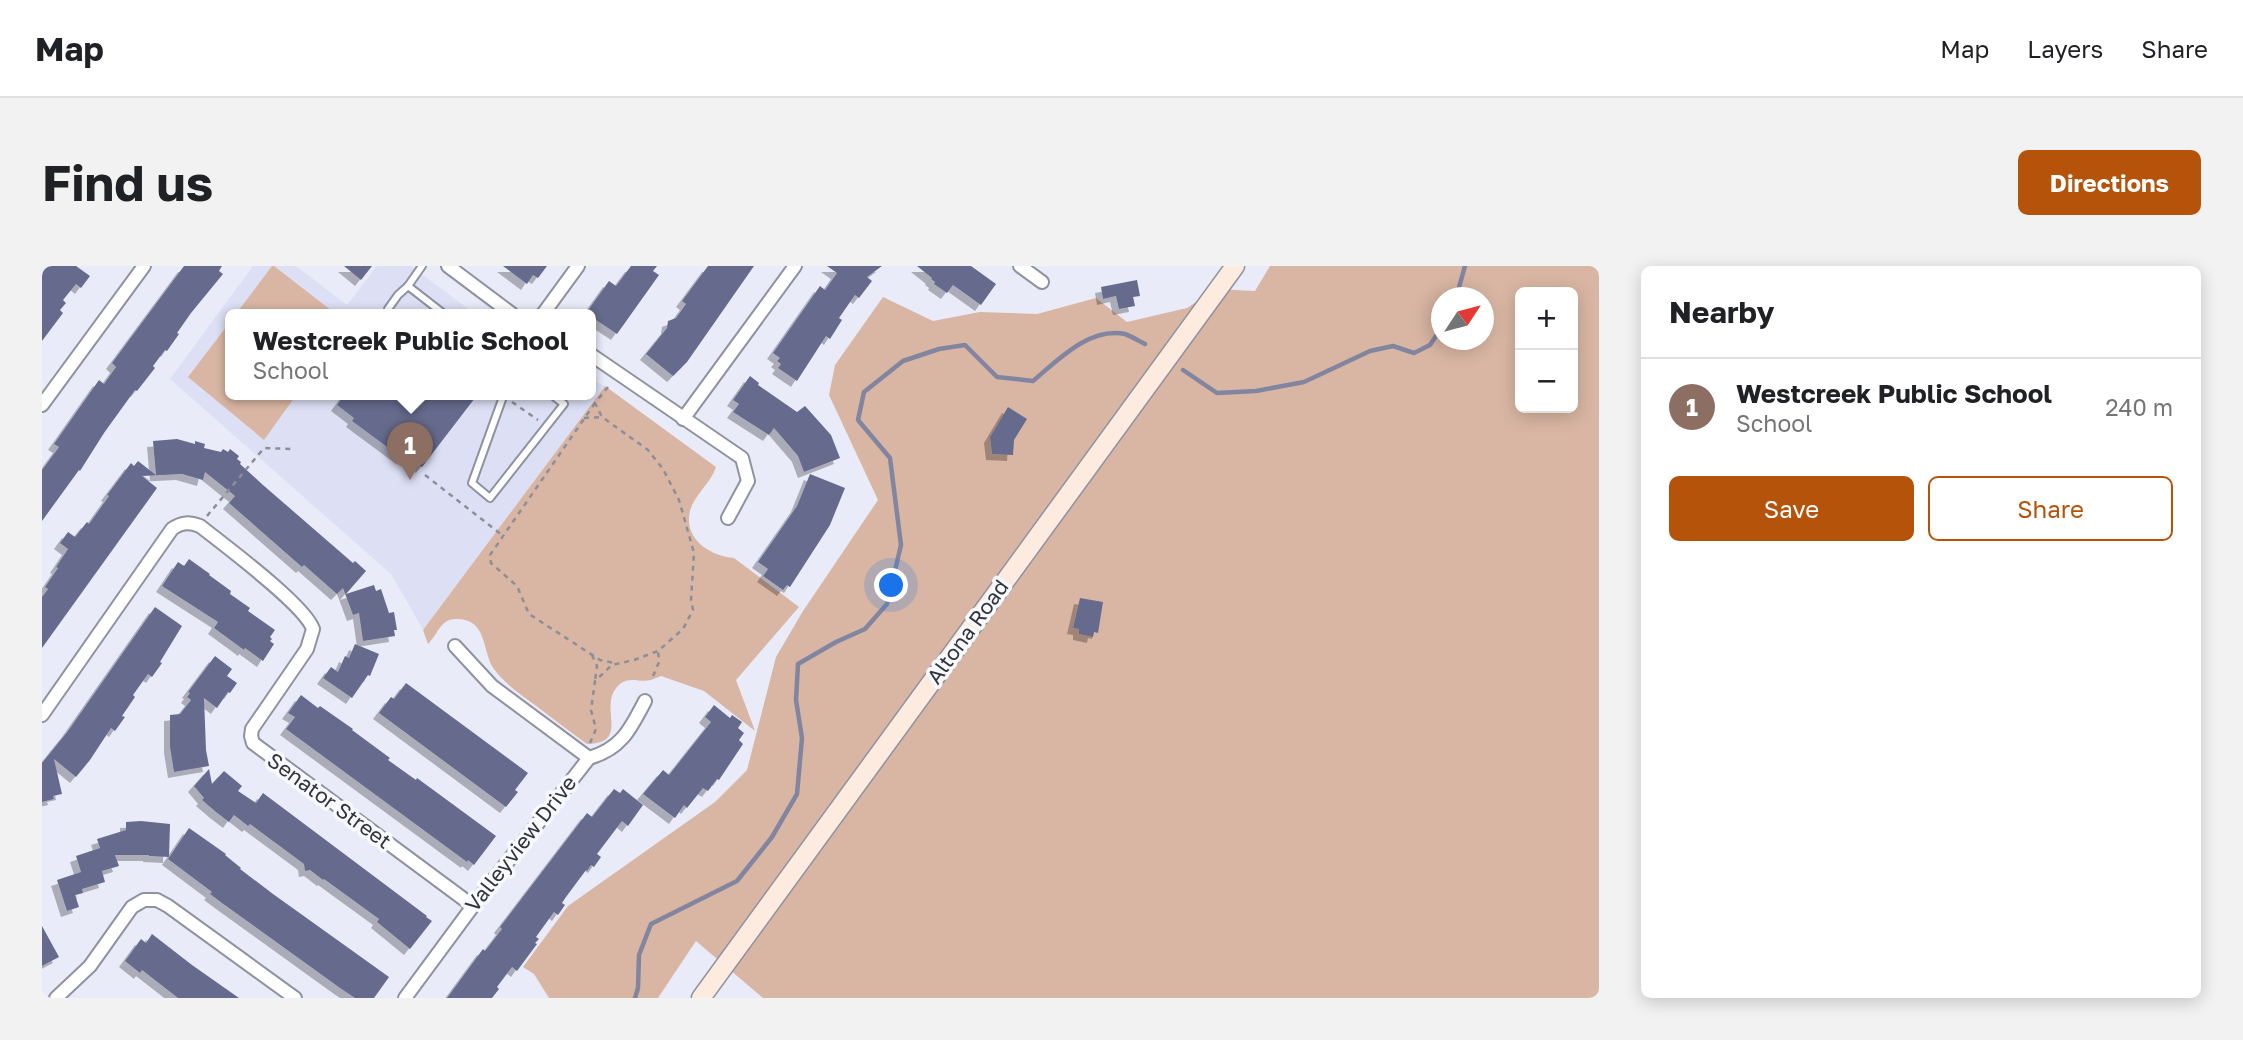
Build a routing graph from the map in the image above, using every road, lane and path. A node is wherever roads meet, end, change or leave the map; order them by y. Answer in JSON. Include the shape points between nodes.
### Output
{"nodes":[{"id":1,"x":144,"y":266,"type":"edge"},
{"id":2,"x":422,"y":266,"type":"edge"},
{"id":3,"x":448,"y":266,"type":"edge"},
{"id":4,"x":578,"y":266,"type":"edge"},
{"id":5,"x":795,"y":266,"type":"edge"},
{"id":6,"x":1020,"y":266,"type":"edge"},
{"id":7,"x":1235,"y":266,"type":"edge"},
{"id":8,"x":1042,"y":282,"type":"dead end"},
{"id":9,"x":408,"y":286,"type":"junction"},
{"id":10,"x":388,"y":309,"type":"dead end"},
{"id":11,"x":438,"y":309,"type":"edge"},
{"id":12,"x":505,"y":309,"type":"edge"},
{"id":13,"x":547,"y":309,"type":"edge"},
{"id":14,"x":596,"y":359,"type":"edge"},
{"id":15,"x":608,"y":387,"type":"dead end"},
{"id":16,"x":502,"y":400,"type":"edge"},
{"id":17,"x":511,"y":400,"type":"edge"},
{"id":18,"x":559,"y":400,"type":"edge"},
{"id":19,"x":595,"y":402,"type":"junction"},
{"id":20,"x":42,"y":405,"type":"edge"},
{"id":21,"x":602,"y":417,"type":"junction"},
{"id":22,"x":584,"y":418,"type":"junction"},
{"id":23,"x":683,"y":419,"type":"junction"},
{"id":24,"x":546,"y":426,"type":"junction"},
{"id":25,"x":291,"y":449,"type":"dead end"},
{"id":26,"x":425,"y":475,"type":"dead end"},
{"id":27,"x":728,"y":518,"type":"dead end"},
{"id":28,"x":200,"y":526,"type":"junction"},
{"id":29,"x":503,"y":536,"type":"junction"},
{"id":30,"x":455,"y":646,"type":"dead end"},
{"id":31,"x":658,"y":651,"type":"junction"},
{"id":32,"x":592,"y":654,"type":"junction"},
{"id":33,"x":617,"y":664,"type":"junction"},
{"id":34,"x":653,"y":676,"type":"dead end"},
{"id":35,"x":595,"y":681,"type":"junction"},
{"id":36,"x":645,"y":701,"type":"dead end"},
{"id":37,"x":42,"y":715,"type":"edge"},
{"id":38,"x":589,"y":758,"type":"junction"},
{"id":39,"x":472,"y":906,"type":"junction"},
{"id":40,"x":56,"y":998,"type":"edge"},
{"id":41,"x":295,"y":998,"type":"edge"},
{"id":42,"x":404,"y":998,"type":"edge"},
{"id":43,"x":701,"y":998,"type":"edge"}],
"edges":[{"from":1,"to":20,"type":"street"},
{"from":2,"to":9,"type":"lane"},
{"from":3,"to":12,"type":"street"},
{"from":4,"to":13,"type":"street"},
{"from":5,"to":23,"type":"street"},
{"from":6,"to":8,"type":"street"},
{"from":7,"to":43,"type":"main road","name":"Altona Road"},
{"from":9,"to":10,"type":"lane"},
{"from":9,"to":11,"type":"lane"},
{"from":14,"to":23,"type":"street"},
{"from":15,"to":19,"type":"path"},
{"from":16,"to":24,"type":"lane","via":[[472,483],[490,498]]},
{"from":17,"to":24,"type":"path"},
{"from":18,"to":24,"type":"lane","via":[[564,404]]},
{"from":19,"to":21,"type":"path"},
{"from":19,"to":22,"type":"path"},
{"from":21,"to":22,"type":"path"},
{"from":21,"to":31,"type":"path","via":[[648,450],[663,469],[679,500],[694,553],[693,610],[683,629]]},
{"from":22,"to":29,"type":"path"},
{"from":23,"to":27,"type":"street","via":[[742,458],[748,481]]},
{"from":25,"to":28,"type":"path","via":[[264,448]]},
{"from":26,"to":29,"type":"path"},
{"from":28,"to":37,"type":"street","via":[[178,524],[172,529]]},
{"from":28,"to":39,"type":"street","name":"Senator Street","via":[[297,607],[313,629],[306,649],[252,729],[253,743]]},
{"from":29,"to":32,"type":"path","via":[[490,555],[491,563],[517,586],[529,614]]},
{"from":30,"to":38,"type":"street","via":[[492,686]]},
{"from":31,"to":33,"type":"path"},
{"from":31,"to":34,"type":"path"},
{"from":32,"to":33,"type":"path"},
{"from":32,"to":35,"type":"path","via":[[597,666]]},
{"from":33,"to":35,"type":"path"},
{"from":35,"to":38,"type":"path","via":[[591,710],[596,729]]},
{"from":36,"to":38,"type":"street","name":"Valleyview Drive","via":[[620,742]]},
{"from":38,"to":39,"type":"street","name":"Valleyview Drive"},
{"from":39,"to":42,"type":"street","name":"Valleyview Drive"},
{"from":40,"to":41,"type":"street","via":[[90,965],[132,907],[144,900],[168,906]]}]}
